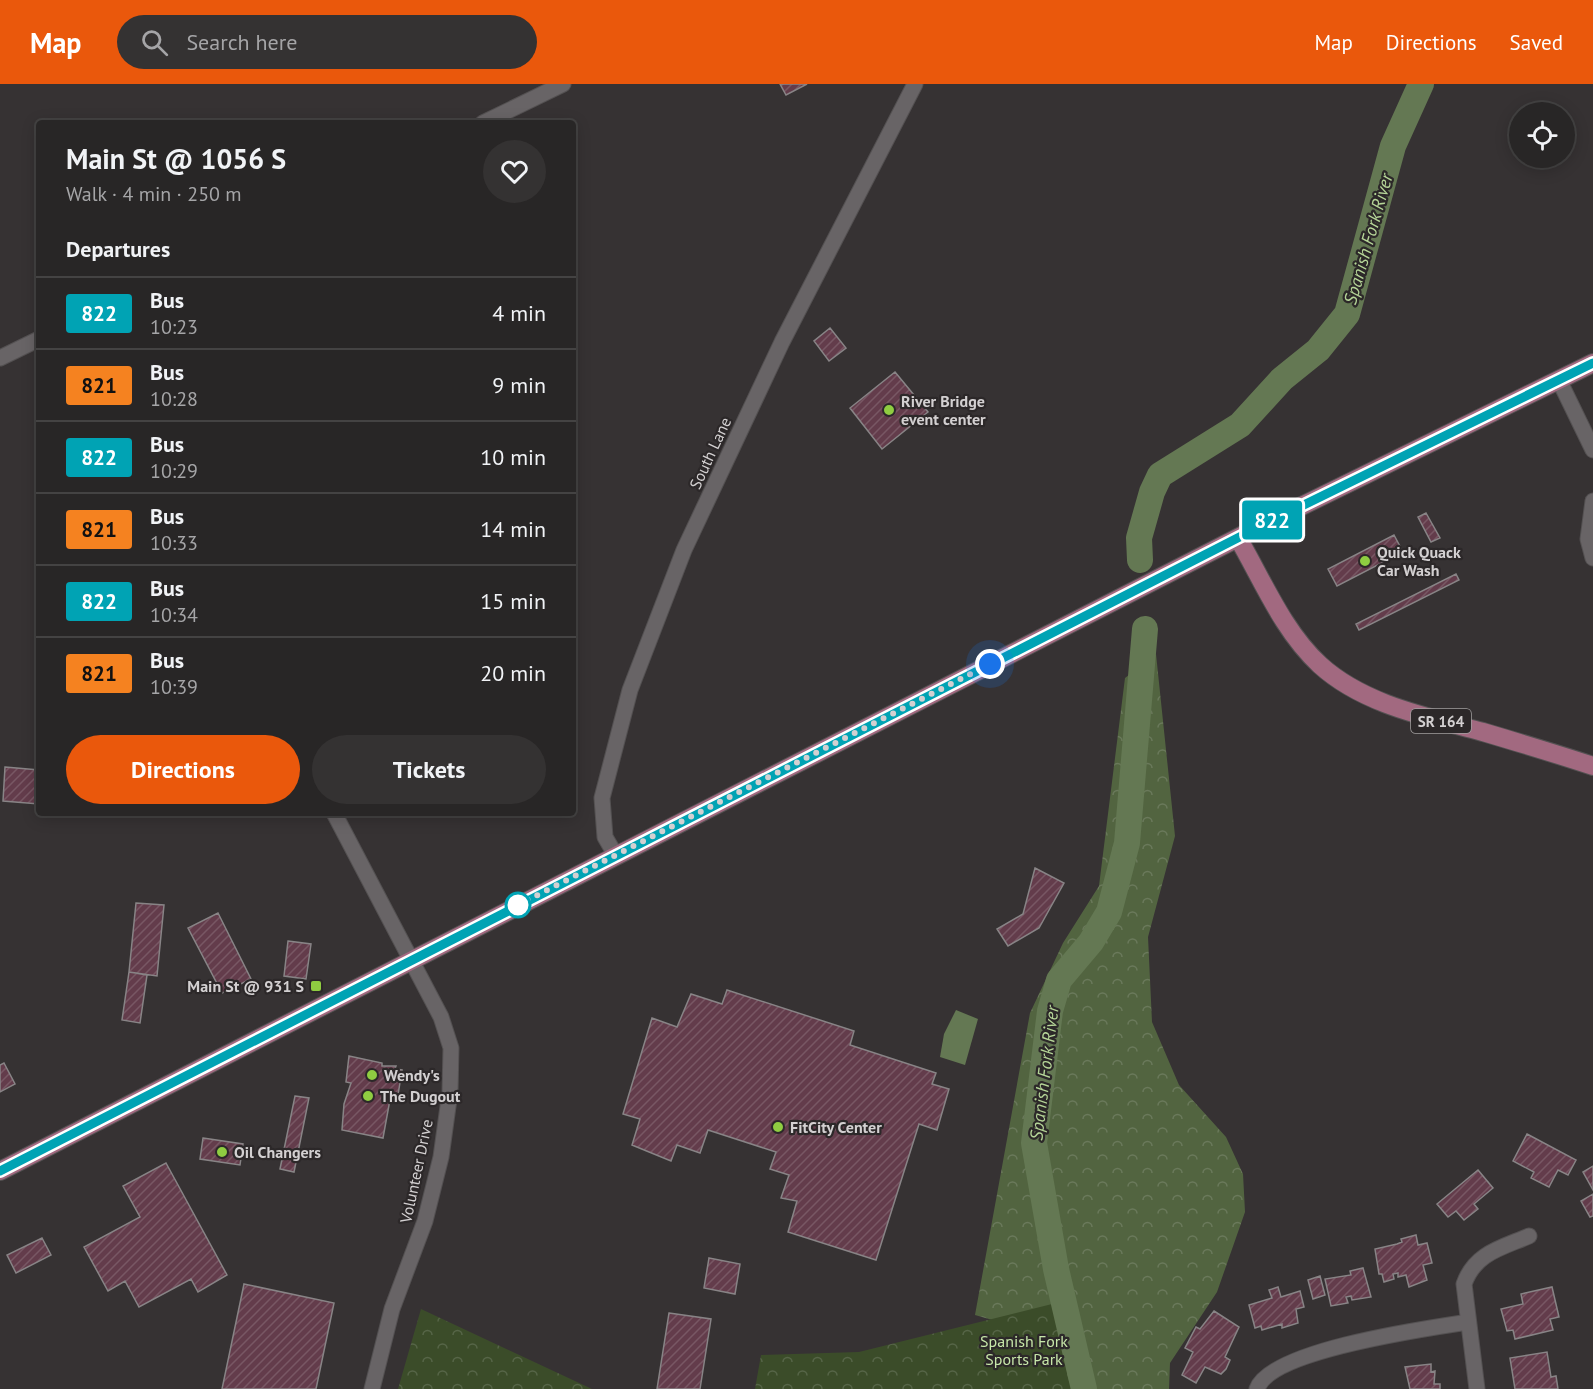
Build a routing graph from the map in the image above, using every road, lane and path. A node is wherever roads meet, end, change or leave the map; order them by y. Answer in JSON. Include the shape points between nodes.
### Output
{"nodes":[{"id":1,"x":563,"y":84,"type":"edge"},
{"id":2,"x":915,"y":84,"type":"edge"},
{"id":3,"x":489,"y":120,"type":"edge"},
{"id":4,"x":36,"y":340,"type":"edge"},
{"id":5,"x":0,"y":358,"type":"edge"},
{"id":6,"x":1593,"y":363,"type":"edge"},
{"id":7,"x":1559,"y":380,"type":"junction"},
{"id":8,"x":1593,"y":450,"type":"edge"},
{"id":9,"x":1593,"y":501,"type":"edge"},
{"id":10,"x":1238,"y":538,"type":"junction"},
{"id":11,"x":1593,"y":558,"type":"edge"},
{"id":12,"x":1593,"y":766,"type":"edge"},
{"id":13,"x":336,"y":816,"type":"edge"},
{"id":14,"x":616,"y":856,"type":"junction"},
{"id":15,"x":413,"y":961,"type":"junction"},
{"id":16,"x":0,"y":1171,"type":"edge"},
{"id":17,"x":1529,"y":1236,"type":"dead end"},
{"id":18,"x":1468,"y":1322,"type":"junction"},
{"id":19,"x":1258,"y":1387,"type":"edge"},
{"id":20,"x":372,"y":1389,"type":"edge"},
{"id":21,"x":1477,"y":1389,"type":"edge"}],
"edges":[{"from":1,"to":3,"type":"street"},
{"from":2,"to":14,"type":"street","name":"South Lane","via":[[782,342],[684,550],[630,690],[602,798],[605,837]]},
{"from":4,"to":5,"type":"street"},
{"from":6,"to":7,"type":"main road"},
{"from":7,"to":8,"type":"street"},
{"from":7,"to":10,"type":"main road"},
{"from":9,"to":11,"type":"street","via":[[1588,539]]},
{"from":10,"to":12,"type":"main road","number":"SR 164","via":[[1287,625],[1333,675],[1392,707]]},
{"from":10,"to":14,"type":"main road"},
{"from":13,"to":15,"type":"street","name":"Volunteer Drive"},
{"from":14,"to":15,"type":"main road"},
{"from":15,"to":16,"type":"main road"},
{"from":15,"to":20,"type":"street","name":"Volunteer Drive","via":[[441,1017],[451,1048],[450,1092],[441,1157],[425,1221],[392,1309]]},
{"from":17,"to":18,"type":"street","via":[[1483,1256],[1470,1268],[1464,1284]]},
{"from":18,"to":19,"type":"street","via":[[1343,1345],[1272,1371]]},
{"from":18,"to":21,"type":"street"}]}
